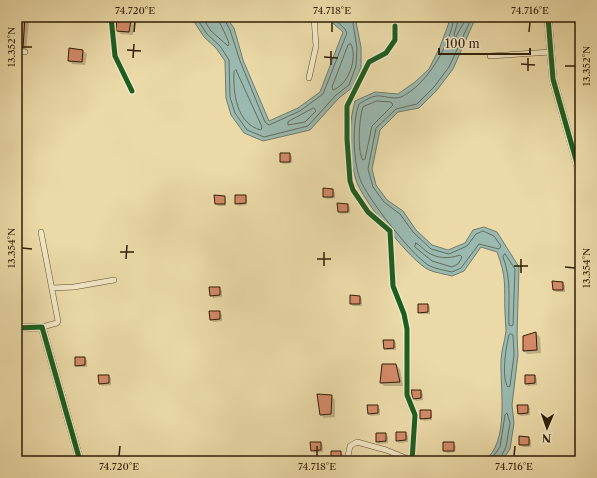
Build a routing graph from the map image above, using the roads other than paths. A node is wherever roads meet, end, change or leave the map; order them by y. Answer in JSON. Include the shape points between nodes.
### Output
{"nodes":[{"id":1,"x":111,"y":17,"type":"edge"},
{"id":2,"x":314,"y":17,"type":"edge"},
{"id":3,"x":548,"y":17,"type":"edge"},
{"id":4,"x":395,"y":26,"type":"dead end"},
{"id":5,"x":17,"y":51,"type":"edge"},
{"id":6,"x":25,"y":52,"type":"dead end"},
{"id":7,"x":551,"y":52,"type":"junction"},
{"id":8,"x":490,"y":56,"type":"dead end"},
{"id":9,"x":309,"y":78,"type":"dead end"},
{"id":10,"x":132,"y":91,"type":"dead end"},
{"id":11,"x":580,"y":174,"type":"edge"},
{"id":12,"x":41,"y":232,"type":"dead end"},
{"id":13,"x":114,"y":280,"type":"dead end"},
{"id":14,"x":52,"y":288,"type":"junction"},
{"id":15,"x":42,"y":326,"type":"junction"},
{"id":16,"x":17,"y":328,"type":"edge"},
{"id":17,"x":80,"y":461,"type":"edge"},
{"id":18,"x":347,"y":461,"type":"edge"},
{"id":19,"x":413,"y":461,"type":"edge"}],
"edges":[{"from":1,"to":10,"type":"street","via":[[115,56]]},
{"from":2,"to":9,"type":"street","via":[[316,46]]},
{"from":3,"to":7,"type":"street"},
{"from":4,"to":19,"type":"street","via":[[394,42],[385,54],[369,62],[348,104],[347,139],[353,190],[368,212],[390,231],[393,286],[407,329],[407,395],[415,413]]},
{"from":5,"to":6,"type":"street"},
{"from":7,"to":8,"type":"street"},
{"from":7,"to":11,"type":"street","via":[[553,79]]},
{"from":12,"to":14,"type":"street"},
{"from":13,"to":14,"type":"street"},
{"from":14,"to":15,"type":"street","via":[[58,322]]},
{"from":15,"to":16,"type":"street"},
{"from":15,"to":17,"type":"street"},
{"from":18,"to":19,"type":"street","via":[[350,446],[356,442]]}]}
